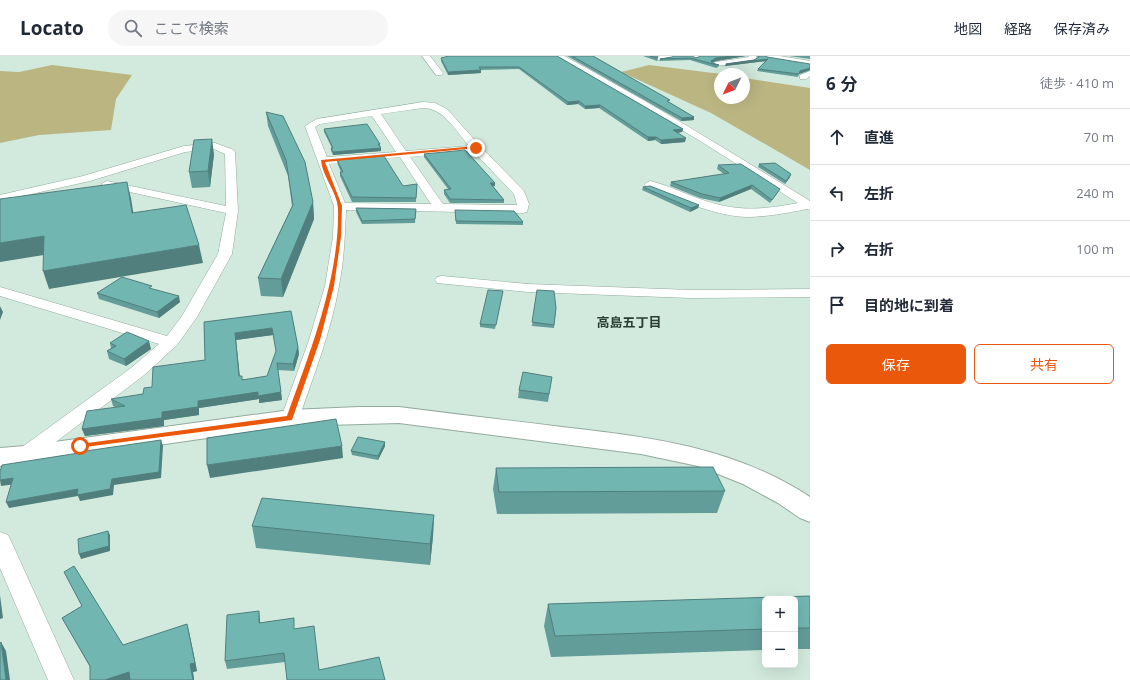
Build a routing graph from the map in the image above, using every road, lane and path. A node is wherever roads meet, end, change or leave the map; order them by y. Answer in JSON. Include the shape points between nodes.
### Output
{"nodes":[{"id":1,"x":426,"y":56,"type":"edge"},
{"id":2,"x":559,"y":56,"type":"edge"},
{"id":3,"x":671,"y":56,"type":"edge"},
{"id":4,"x":748,"y":56,"type":"edge"},
{"id":5,"x":752,"y":56,"type":"edge"},
{"id":6,"x":761,"y":56,"type":"edge"},
{"id":7,"x":767,"y":56,"type":"edge"},
{"id":8,"x":661,"y":58,"type":"edge"},
{"id":9,"x":787,"y":58,"type":"edge"},
{"id":10,"x":810,"y":63,"type":"edge"},
{"id":11,"x":716,"y":64,"type":"edge"},
{"id":12,"x":744,"y":67,"type":"edge"},
{"id":13,"x":439,"y":73,"type":"dead end"},
{"id":14,"x":810,"y":73,"type":"edge"},
{"id":15,"x":810,"y":79,"type":"edge"},
{"id":16,"x":375,"y":113,"type":"junction"},
{"id":17,"x":476,"y":148,"type":"junction"},
{"id":18,"x":402,"y":154,"type":"junction"},
{"id":19,"x":322,"y":160,"type":"junction"},
{"id":20,"x":86,"y":179,"type":"junction"},
{"id":21,"x":650,"y":184,"type":"dead end"},
{"id":22,"x":0,"y":198,"type":"edge"},
{"id":23,"x":340,"y":206,"type":"junction"},
{"id":24,"x":809,"y":206,"type":"edge"},
{"id":25,"x":440,"y":208,"type":"junction"},
{"id":26,"x":232,"y":211,"type":"junction"},
{"id":27,"x":442,"y":280,"type":"dead end"},
{"id":28,"x":0,"y":291,"type":"edge"},
{"id":29,"x":810,"y":293,"type":"edge"},
{"id":30,"x":171,"y":342,"type":"junction"},
{"id":31,"x":290,"y":418,"type":"junction"},
{"id":32,"x":25,"y":455,"type":"junction"},
{"id":33,"x":0,"y":457,"type":"edge"},
{"id":34,"x":810,"y":510,"type":"edge"},
{"id":35,"x":0,"y":541,"type":"edge"},
{"id":36,"x":61,"y":680,"type":"edge"}],
"edges":[{"from":1,"to":13,"type":"street"},
{"from":2,"to":24,"type":"street","via":[[635,97]]},
{"from":3,"to":8,"type":"street"},
{"from":4,"to":5,"type":"street"},
{"from":5,"to":6,"type":"street"},
{"from":5,"to":11,"type":"street","via":[[753,59]]},
{"from":7,"to":9,"type":"street"},
{"from":9,"to":10,"type":"street"},
{"from":9,"to":12,"type":"street"},
{"from":14,"to":15,"type":"street","via":[[803,77]]},
{"from":16,"to":17,"type":"street","via":[[432,105],[444,111]]},
{"from":16,"to":18,"type":"street"},
{"from":16,"to":19,"type":"street","via":[[317,122],[310,126]]},
{"from":17,"to":18,"type":"street"},
{"from":17,"to":25,"type":"street","via":[[520,194],[523,209]]},
{"from":18,"to":19,"type":"street"},
{"from":18,"to":25,"type":"street"},
{"from":19,"to":23,"type":"street"},
{"from":20,"to":22,"type":"street"},
{"from":20,"to":26,"type":"street"},
{"from":20,"to":26,"type":"street","via":[[184,149],[215,146],[230,152]]},
{"from":21,"to":24,"type":"street","via":[[717,208],[744,213]]},
{"from":23,"to":25,"type":"street"},
{"from":23,"to":31,"type":"street","via":[[332,286],[317,340]]},
{"from":26,"to":30,"type":"street","via":[[225,254],[189,317]]},
{"from":27,"to":29,"type":"street","via":[[528,288],[691,294]]},
{"from":28,"to":30,"type":"street"},
{"from":30,"to":32,"type":"street","via":[[137,372]]},
{"from":31,"to":32,"type":"street"},
{"from":31,"to":34,"type":"street","via":[[399,415],[642,445],[703,458],[752,477]]},
{"from":32,"to":33,"type":"street"},
{"from":35,"to":36,"type":"street"}]}
